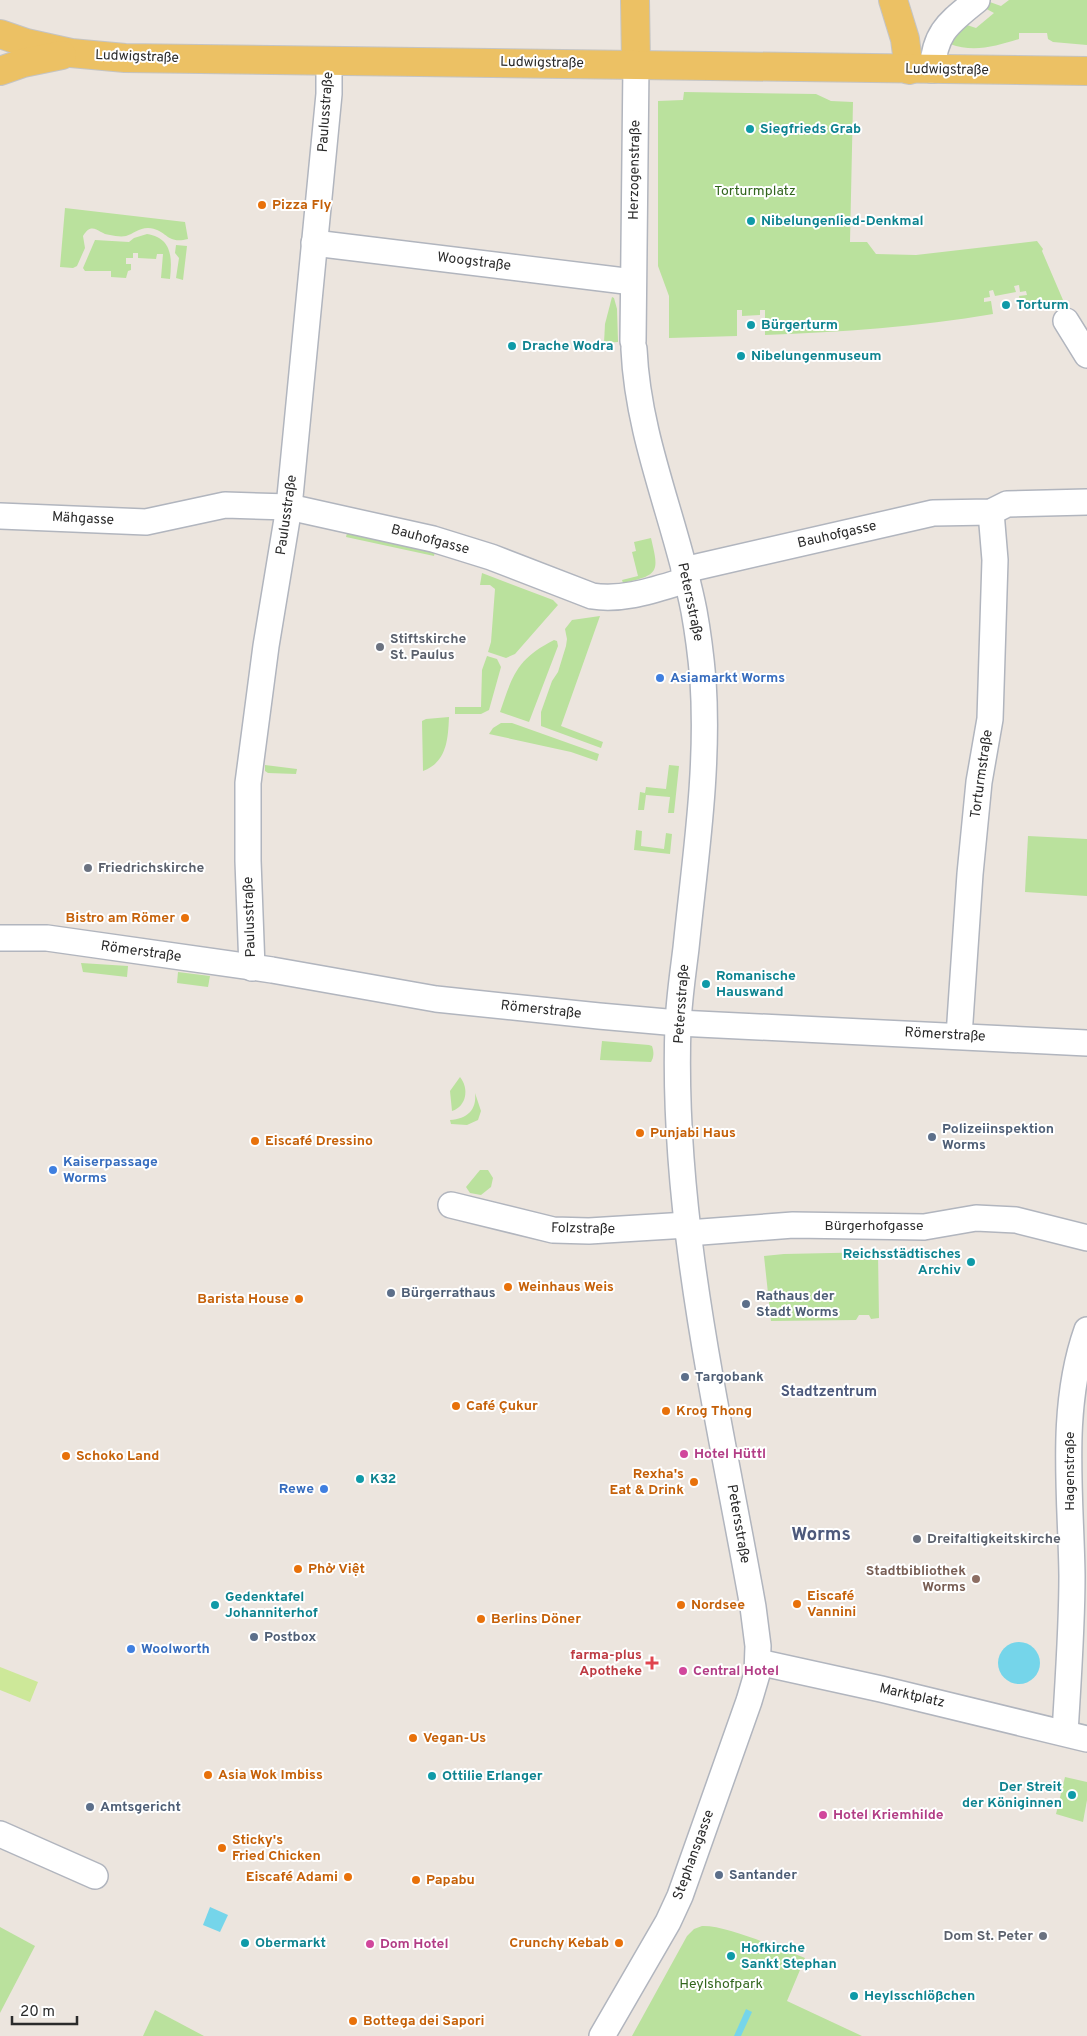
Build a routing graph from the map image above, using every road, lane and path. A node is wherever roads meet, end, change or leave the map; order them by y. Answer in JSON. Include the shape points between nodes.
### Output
{"nodes":[{"id":1,"x":635,"y":0,"type":"edge"},
{"id":2,"x":893,"y":0,"type":"edge"},
{"id":3,"x":977,"y":0,"type":"edge"},
{"id":4,"x":0,"y":34,"type":"edge"},
{"id":5,"x":71,"y":53,"type":"junction"},
{"id":6,"x":329,"y":61,"type":"junction"},
{"id":7,"x":636,"y":64,"type":"junction"},
{"id":8,"x":920,"y":70,"type":"junction"},
{"id":9,"x":0,"y":71,"type":"edge"},
{"id":10,"x":1087,"y":71,"type":"edge"},
{"id":11,"x":314,"y":243,"type":"junction"},
{"id":12,"x":633,"y":282,"type":"junction"},
{"id":13,"x":1066,"y":320,"type":"dead end"},
{"id":14,"x":634,"y":345,"type":"joint"},
{"id":15,"x":1087,"y":354,"type":"edge"},
{"id":16,"x":1087,"y":502,"type":"edge"},
{"id":17,"x":289,"y":507,"type":"junction"},
{"id":18,"x":991,"y":512,"type":"junction"},
{"id":19,"x":0,"y":516,"type":"edge"},
{"id":20,"x":166,"y":518,"type":"joint"},
{"id":21,"x":686,"y":575,"type":"junction"},
{"id":22,"x":0,"y":938,"type":"edge"},
{"id":23,"x":252,"y":968,"type":"junction"},
{"id":24,"x":678,"y":1023,"type":"junction"},
{"id":25,"x":959,"y":1036,"type":"junction"},
{"id":26,"x":1087,"y":1042,"type":"edge"},
{"id":27,"x":451,"y":1206,"type":"dead end"},
{"id":28,"x":688,"y":1229,"type":"junction"},
{"id":29,"x":1087,"y":1238,"type":"edge"},
{"id":30,"x":1087,"y":1330,"type":"edge"},
{"id":31,"x":758,"y":1662,"type":"junction"},
{"id":32,"x":1076,"y":1736,"type":"edge"},
{"id":33,"x":0,"y":1834,"type":"edge"},
{"id":34,"x":95,"y":1876,"type":"dead end"},
{"id":35,"x":602,"y":2036,"type":"edge"}],
"edges":[{"from":1,"to":7,"type":"main road","name":"Herzogenstraße"},
{"from":2,"to":8,"type":"main road","via":[[905,39]]},
{"from":3,"to":8,"type":"street","via":[[952,21]]},
{"from":4,"to":5,"type":"main road","name":"Ludwigstraße"},
{"from":5,"to":6,"type":"main road","name":"Ludwigstraße","via":[[125,58]]},
{"from":5,"to":9,"type":"main road","via":[[40,58]]},
{"from":6,"to":7,"type":"main road","name":"Ludwigstraße"},
{"from":6,"to":11,"type":"street","name":"Paulusstraße","via":[[329,94]]},
{"from":7,"to":8,"type":"main road","name":"Ludwigstraße"},
{"from":7,"to":12,"type":"street","name":"Herzogenstraße"},
{"from":8,"to":10,"type":"main road","name":"Ludwigstraße"},
{"from":11,"to":12,"type":"street","name":"Woogstraße"},
{"from":11,"to":17,"type":"street","name":"Paulusstraße"},
{"from":12,"to":14,"type":"street","name":"Herzogenstraße"},
{"from":13,"to":15,"type":"street"},
{"from":14,"to":21,"type":"street","name":"Petersstraße","via":[[645,427]]},
{"from":16,"to":18,"type":"street","name":"Bauhofgasse","via":[[1008,504]]},
{"from":17,"to":20,"type":"street","name":"Bauhofgasse","via":[[225,505]]},
{"from":17,"to":21,"type":"street","name":"Bauhofgasse","via":[[433,539],[491,557],[592,596],[626,597]]},
{"from":17,"to":23,"type":"street","name":"Paulusstraße","via":[[248,783]]},
{"from":18,"to":21,"type":"street","name":"Bauhofgasse","via":[[933,513]]},
{"from":18,"to":25,"type":"street","name":"Torturmstraße","via":[[995,560],[990,719],[970,874]]},
{"from":19,"to":20,"type":"street","name":"Mähgasse","via":[[146,522]]},
{"from":21,"to":24,"type":"street","name":"Petersstraße","via":[[703,681],[704,761]]},
{"from":22,"to":23,"type":"street","name":"Römerstraße","via":[[47,938]]},
{"from":23,"to":24,"type":"street","name":"Römerstraße","via":[[462,1002]]},
{"from":24,"to":25,"type":"street","name":"Römerstraße"},
{"from":24,"to":28,"type":"street","name":"Petersstraße","via":[[679,1118]]},
{"from":25,"to":26,"type":"street","name":"Römerstraße"},
{"from":27,"to":28,"type":"street","name":"Folzstraße","via":[[562,1230]]},
{"from":28,"to":29,"type":"street","name":"Bürgerhofgasse","via":[[793,1225],[924,1227],[976,1218],[1016,1220]]},
{"from":28,"to":31,"type":"street","name":"Petersstraße","via":[[753,1607]]},
{"from":30,"to":32,"type":"street","name":"Hagenstraße","via":[[1078,1359],[1072,1398],[1069,1461]]},
{"from":31,"to":32,"type":"street","name":"Marktplatz"},
{"from":31,"to":35,"type":"street","name":"Stephansgasse","via":[[749,1701],[680,1896]]},
{"from":33,"to":34,"type":"street"}]}
